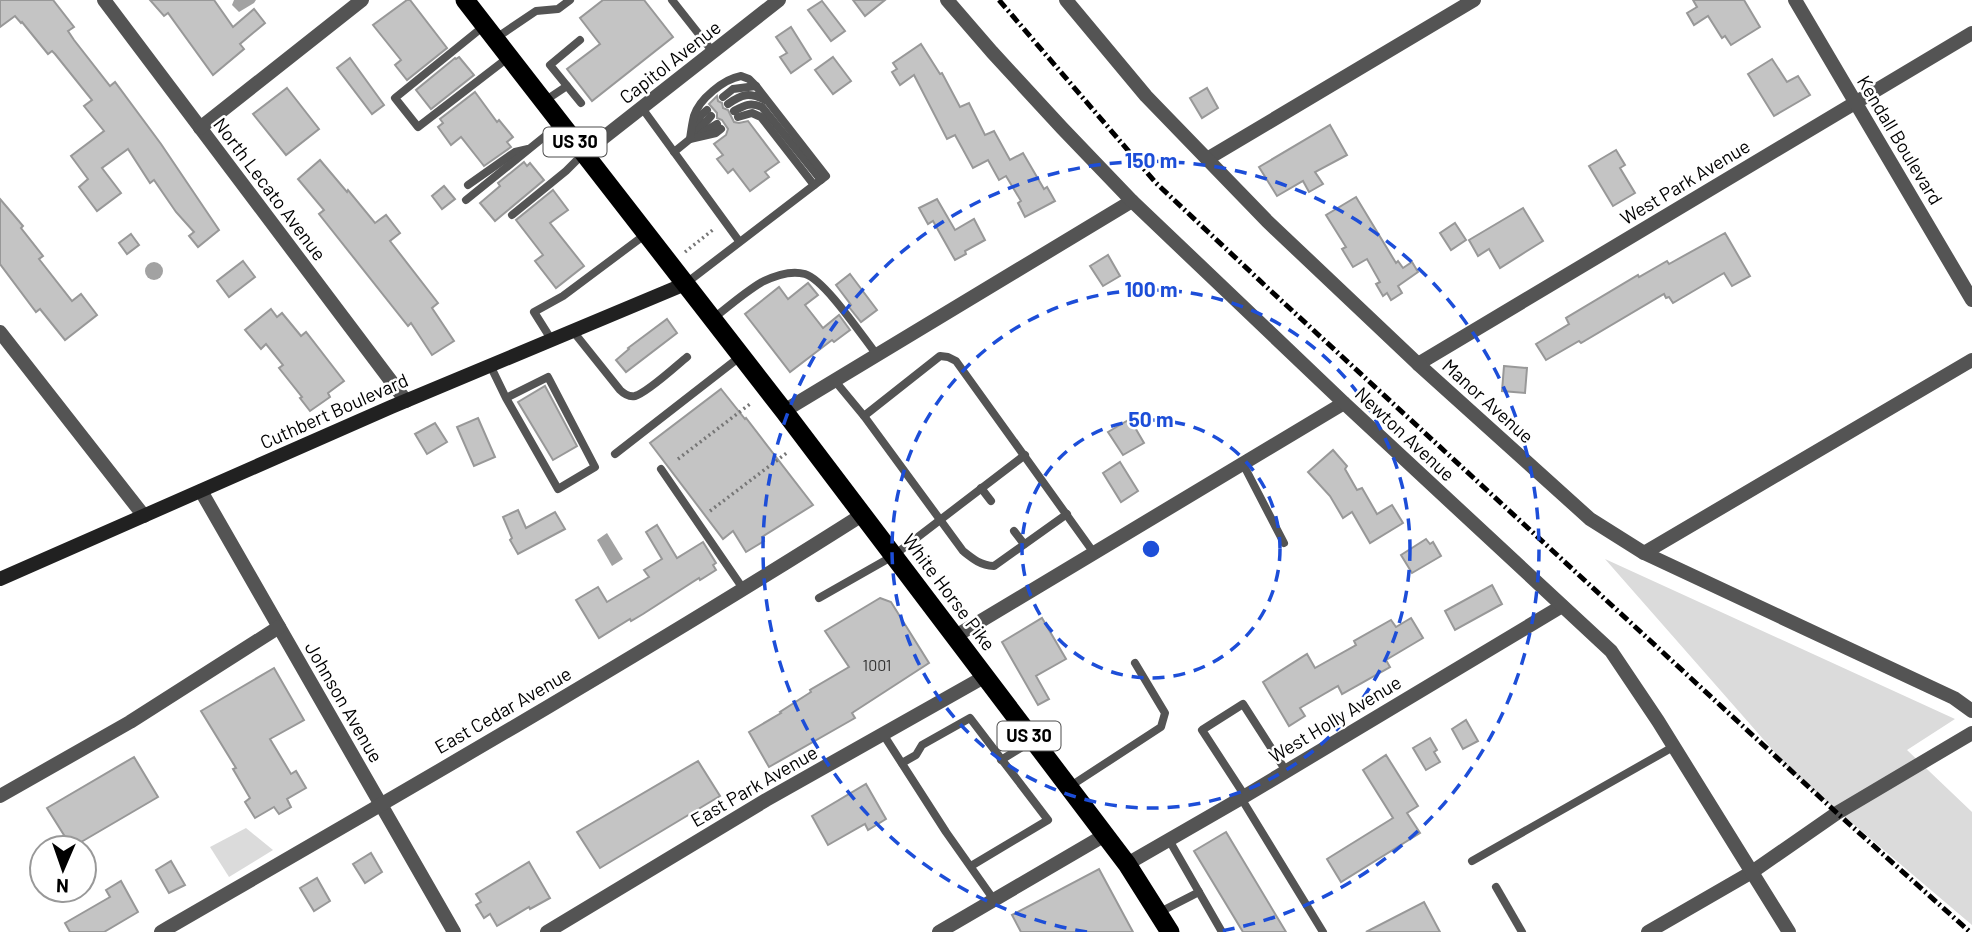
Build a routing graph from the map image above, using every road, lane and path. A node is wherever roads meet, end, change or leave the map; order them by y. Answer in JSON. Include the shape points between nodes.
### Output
{"nodes":[{"id":1,"x":104,"y":0,"type":"edge"},
{"id":2,"x":362,"y":0,"type":"edge"},
{"id":3,"x":465,"y":0,"type":"edge"},
{"id":4,"x":570,"y":0,"type":"edge"},
{"id":5,"x":672,"y":0,"type":"edge"},
{"id":6,"x":947,"y":0,"type":"edge"},
{"id":7,"x":1066,"y":0,"type":"edge"},
{"id":8,"x":1474,"y":0,"type":"edge"},
{"id":9,"x":1795,"y":0,"type":"edge"},
{"id":10,"x":773,"y":2,"type":"edge"},
{"id":11,"x":489,"y":32,"type":"junction"},
{"id":12,"x":1972,"y":33,"type":"edge"},
{"id":13,"x":580,"y":40,"type":"dead end"},
{"id":14,"x":713,"y":52,"type":"junction"},
{"id":15,"x":509,"y":57,"type":"junction"},
{"id":16,"x":566,"y":86,"type":"junction"},
{"id":17,"x":756,"y":86,"type":"junction"},
{"id":18,"x":768,"y":101,"type":"junction"},
{"id":19,"x":543,"y":102,"type":"junction"},
{"id":20,"x":1856,"y":102,"type":"junction"},
{"id":21,"x":581,"y":103,"type":"dead end"},
{"id":22,"x":731,"y":107,"type":"junction"},
{"id":23,"x":642,"y":108,"type":"junction"},
{"id":24,"x":560,"y":124,"type":"junction"},
{"id":25,"x":200,"y":128,"type":"junction"},
{"id":26,"x":690,"y":139,"type":"junction"},
{"id":27,"x":530,"y":148,"type":"junction"},
{"id":28,"x":674,"y":152,"type":"junction"},
{"id":29,"x":584,"y":153,"type":"junction"},
{"id":30,"x":1207,"y":159,"type":"junction"},
{"id":31,"x":820,"y":180,"type":"junction"},
{"id":32,"x":468,"y":185,"type":"dead end"},
{"id":33,"x":466,"y":200,"type":"dead end"},
{"id":34,"x":1132,"y":201,"type":"junction"},
{"id":35,"x":512,"y":215,"type":"dead end"},
{"id":36,"x":713,"y":229,"type":"dead end"},
{"id":37,"x":646,"y":234,"type":"junction"},
{"id":38,"x":739,"y":241,"type":"junction"},
{"id":39,"x":685,"y":252,"type":"dead end"},
{"id":40,"x":685,"y":284,"type":"junction"},
{"id":41,"x":1972,"y":300,"type":"edge"},
{"id":42,"x":713,"y":319,"type":"junction"},
{"id":43,"x":572,"y":330,"type":"junction"},
{"id":44,"x":0,"y":332,"type":"edge"},
{"id":45,"x":551,"y":339,"type":"junction"},
{"id":46,"x":877,"y":355,"type":"junction"},
{"id":47,"x":741,"y":356,"type":"junction"},
{"id":48,"x":687,"y":357,"type":"dead end"},
{"id":49,"x":1972,"y":360,"type":"edge"},
{"id":50,"x":1418,"y":364,"type":"junction"},
{"id":51,"x":490,"y":365,"type":"junction"},
{"id":52,"x":835,"y":381,"type":"junction"},
{"id":53,"x":506,"y":398,"type":"junction"},
{"id":54,"x":406,"y":401,"type":"junction"},
{"id":55,"x":1344,"y":403,"type":"junction"},
{"id":56,"x":750,"y":404,"type":"dead end"},
{"id":57,"x":784,"y":411,"type":"junction"},
{"id":58,"x":864,"y":416,"type":"junction"},
{"id":59,"x":788,"y":452,"type":"dead end"},
{"id":60,"x":615,"y":454,"type":"dead end"},
{"id":61,"x":1025,"y":455,"type":"junction"},
{"id":62,"x":678,"y":459,"type":"dead end"},
{"id":63,"x":1242,"y":464,"type":"junction"},
{"id":64,"x":661,"y":469,"type":"dead end"},
{"id":65,"x":981,"y":488,"type":"junction"},
{"id":66,"x":201,"y":491,"type":"junction"},
{"id":67,"x":991,"y":501,"type":"dead end"},
{"id":68,"x":710,"y":511,"type":"dead end"},
{"id":69,"x":1067,"y":514,"type":"junction"},
{"id":70,"x":862,"y":515,"type":"junction"},
{"id":71,"x":144,"y":516,"type":"junction"},
{"id":72,"x":940,"y":520,"type":"junction"},
{"id":73,"x":1014,"y":531,"type":"dead end"},
{"id":74,"x":1284,"y":543,"type":"dead end"},
{"id":75,"x":1024,"y":544,"type":"junction"},
{"id":76,"x":1094,"y":552,"type":"junction"},
{"id":77,"x":1644,"y":553,"type":"junction"},
{"id":78,"x":893,"y":556,"type":"junction"},
{"id":79,"x":0,"y":579,"type":"edge"},
{"id":80,"x":744,"y":590,"type":"junction"},
{"id":81,"x":819,"y":598,"type":"dead end"},
{"id":82,"x":1562,"y":606,"type":"junction"},
{"id":83,"x":279,"y":627,"type":"junction"},
{"id":84,"x":954,"y":637,"type":"junction"},
{"id":85,"x":1135,"y":663,"type":"dead end"},
{"id":86,"x":984,"y":677,"type":"junction"},
{"id":87,"x":1972,"y":711,"type":"edge"},
{"id":88,"x":1972,"y":733,"type":"edge"},
{"id":89,"x":883,"y":734,"type":"junction"},
{"id":90,"x":1033,"y":740,"type":"junction"},
{"id":91,"x":1673,"y":747,"type":"junction"},
{"id":92,"x":1001,"y":760,"type":"junction"},
{"id":93,"x":902,"y":763,"type":"junction"},
{"id":94,"x":1286,"y":771,"type":"junction"},
{"id":95,"x":1069,"y":787,"type":"junction"},
{"id":96,"x":0,"y":796,"type":"edge"},
{"id":97,"x":1243,"y":797,"type":"junction"},
{"id":98,"x":381,"y":804,"type":"junction"},
{"id":99,"x":1105,"y":835,"type":"junction"},
{"id":100,"x":1169,"y":840,"type":"junction"},
{"id":101,"x":1472,"y":861,"type":"dead end"},
{"id":102,"x":1127,"y":864,"type":"junction"},
{"id":103,"x":971,"y":866,"type":"junction"},
{"id":104,"x":1752,"y":872,"type":"junction"},
{"id":105,"x":1496,"y":887,"type":"dead end"},
{"id":106,"x":1199,"y":892,"type":"junction"},
{"id":107,"x":995,"y":900,"type":"junction"},
{"id":108,"x":1158,"y":913,"type":"junction"},
{"id":109,"x":161,"y":932,"type":"edge"},
{"id":110,"x":454,"y":932,"type":"edge"},
{"id":111,"x":547,"y":932,"type":"edge"},
{"id":112,"x":939,"y":932,"type":"edge"},
{"id":113,"x":1170,"y":932,"type":"edge"},
{"id":114,"x":1222,"y":932,"type":"edge"},
{"id":115,"x":1322,"y":932,"type":"edge"},
{"id":116,"x":1522,"y":932,"type":"edge"},
{"id":117,"x":1648,"y":932,"type":"edge"},
{"id":118,"x":1789,"y":932,"type":"edge"}],
"edges":[{"from":1,"to":25,"type":"street","name":"North Lecato Avenue"},
{"from":2,"to":25,"type":"street"},
{"from":3,"to":11,"type":"highway","number":"US 30"},
{"from":4,"to":11,"type":"lane","via":[[558,9],[536,11]]},
{"from":5,"to":14,"type":"lane"},
{"from":6,"to":34,"type":"street","name":"Newton Avenue"},
{"from":7,"to":30,"type":"street","name":"Manor Avenue","via":[[1146,96]]},
{"from":8,"to":30,"type":"street"},
{"from":9,"to":20,"type":"street","name":"Kendall Boulevard"},
{"from":10,"to":14,"type":"street","name":"Capitol Avenue"},
{"from":11,"to":15,"type":"highway","number":"US 30"},
{"from":11,"to":15,"type":"lane","via":[[395,98],[418,127]]},
{"from":12,"to":20,"type":"street","name":"West Park Avenue"},
{"from":13,"to":16,"type":"lane","via":[[550,65]]},
{"from":14,"to":23,"type":"street","name":"Capitol Avenue"},
{"from":15,"to":19,"type":"highway","number":"US 30"},
{"from":16,"to":19,"type":"lane"},
{"from":16,"to":21,"type":"lane"},
{"from":17,"to":18,"type":"lane"},
{"from":17,"to":22,"type":"lane","via":[[733,89]]},
{"from":17,"to":26,"type":"lane","via":[[741,76],[718,88],[694,115]]},
{"from":18,"to":22,"type":"lane","via":[[754,95],[739,96]]},
{"from":18,"to":31,"type":"lane"},
{"from":19,"to":24,"type":"highway","number":"US 30"},
{"from":20,"to":41,"type":"street","name":"Kendall Boulevard"},
{"from":20,"to":50,"type":"street","name":"West Park Avenue"},
{"from":22,"to":31,"type":"lane","via":[[761,117]]},
{"from":23,"to":28,"type":"lane"},
{"from":23,"to":29,"type":"street","name":"Capitol Avenue"},
{"from":24,"to":27,"type":"lane"},
{"from":24,"to":29,"type":"highway","number":"US 30"},
{"from":25,"to":54,"type":"street","name":"North Lecato Avenue"},
{"from":26,"to":26,"type":"lane","via":[[714,120],[716,133]]},
{"from":26,"to":28,"type":"lane"},
{"from":27,"to":32,"type":"lane","via":[[515,152]]},
{"from":27,"to":33,"type":"lane"},
{"from":28,"to":38,"type":"lane"},
{"from":29,"to":35,"type":"lane"},
{"from":29,"to":37,"type":"highway","number":"US 30"},
{"from":30,"to":50,"type":"street","name":"Manor Avenue"},
{"from":31,"to":38,"type":"lane"},
{"from":34,"to":46,"type":"street"},
{"from":34,"to":55,"type":"street","name":"Newton Avenue"},
{"from":36,"to":39,"type":"path"},
{"from":37,"to":40,"type":"highway","number":"US 30"},
{"from":37,"to":45,"type":"lane","via":[[534,312]]},
{"from":38,"to":40,"type":"lane"},
{"from":40,"to":42,"type":"highway","name":"White Horse Pike","number":"US 30"},
{"from":40,"to":43,"type":"main road","name":"Cuthbert Boulevard"},
{"from":42,"to":46,"type":"lane","via":[[771,278],[805,274],[822,284]]},
{"from":42,"to":47,"type":"highway","name":"White Horse Pike","number":"US 30"},
{"from":43,"to":45,"type":"main road","name":"Cuthbert Boulevard"},
{"from":43,"to":48,"type":"lane","via":[[628,396],[644,391]]},
{"from":44,"to":71,"type":"street"},
{"from":45,"to":51,"type":"main road","name":"Cuthbert Boulevard"},
{"from":46,"to":52,"type":"street"},
{"from":47,"to":57,"type":"highway","name":"White Horse Pike","number":"US 30"},
{"from":47,"to":60,"type":"lane"},
{"from":49,"to":77,"type":"street"},
{"from":50,"to":77,"type":"street","name":"Manor Avenue","via":[[1590,520]]},
{"from":51,"to":53,"type":"lane"},
{"from":51,"to":54,"type":"main road","name":"Cuthbert Boulevard"},
{"from":52,"to":57,"type":"street"},
{"from":52,"to":58,"type":"lane"},
{"from":53,"to":53,"type":"lane","via":[[558,489],[595,467],[548,377]]},
{"from":54,"to":66,"type":"main road","name":"Cuthbert Boulevard"},
{"from":55,"to":63,"type":"street"},
{"from":55,"to":82,"type":"street","name":"Newton Avenue"},
{"from":56,"to":62,"type":"path"},
{"from":57,"to":70,"type":"highway","name":"White Horse Pike","number":"US 30"},
{"from":58,"to":61,"type":"lane","via":[[940,356],[948,357],[962,368]]},
{"from":58,"to":72,"type":"lane"},
{"from":59,"to":68,"type":"path"},
{"from":61,"to":65,"type":"lane"},
{"from":61,"to":69,"type":"lane"},
{"from":63,"to":74,"type":"lane"},
{"from":63,"to":76,"type":"street"},
{"from":64,"to":80,"type":"lane"},
{"from":65,"to":67,"type":"lane"},
{"from":65,"to":72,"type":"lane"},
{"from":66,"to":71,"type":"main road","name":"Cuthbert Boulevard"},
{"from":66,"to":83,"type":"street","name":"Johnson Avenue"},
{"from":69,"to":75,"type":"lane"},
{"from":69,"to":76,"type":"lane"},
{"from":70,"to":78,"type":"highway","name":"White Horse Pike","number":"US 30"},
{"from":70,"to":80,"type":"street","name":"East Cedar Avenue"},
{"from":71,"to":79,"type":"main road","name":"Cuthbert Boulevard"},
{"from":72,"to":75,"type":"lane","via":[[963,551],[985,565],[993,566]]},
{"from":72,"to":78,"type":"lane"},
{"from":73,"to":75,"type":"lane"},
{"from":76,"to":84,"type":"street"},
{"from":77,"to":87,"type":"street","name":"Manor Avenue","via":[[1954,698]]},
{"from":78,"to":81,"type":"lane"},
{"from":78,"to":84,"type":"highway","name":"White Horse Pike","number":"US 30"},
{"from":80,"to":98,"type":"street","name":"East Cedar Avenue"},
{"from":82,"to":91,"type":"street","name":"Newton Avenue","via":[[1611,651]]},
{"from":82,"to":94,"type":"street","name":"West Holly Avenue"},
{"from":83,"to":96,"type":"street","via":[[130,722]]},
{"from":83,"to":98,"type":"street","name":"Johnson Avenue"},
{"from":84,"to":86,"type":"highway","name":"White Horse Pike","number":"US 30"},
{"from":85,"to":95,"type":"lane","via":[[1165,713],[1161,727]]},
{"from":86,"to":89,"type":"street","name":"East Park Avenue"},
{"from":86,"to":90,"type":"highway","name":"White Horse Pike","number":"US 30"},
{"from":88,"to":104,"type":"street","via":[[1837,813]]},
{"from":89,"to":93,"type":"lane"},
{"from":89,"to":111,"type":"street","name":"East Park Avenue"},
{"from":90,"to":92,"type":"lane"},
{"from":90,"to":95,"type":"highway","name":"White Horse Pike","number":"US 30"},
{"from":91,"to":101,"type":"lane"},
{"from":91,"to":104,"type":"street","name":"Newton Avenue"},
{"from":92,"to":93,"type":"lane","via":[[970,718],[922,745]]},
{"from":92,"to":103,"type":"lane","via":[[1048,820]]},
{"from":93,"to":103,"type":"lane"},
{"from":94,"to":97,"type":"street","name":"West Holly Avenue"},
{"from":94,"to":97,"type":"lane","via":[[1243,704],[1202,730]]},
{"from":95,"to":99,"type":"highway","name":"White Horse Pike","number":"US 30"},
{"from":97,"to":100,"type":"street","name":"West Holly Avenue"},
{"from":97,"to":115,"type":"lane"},
{"from":98,"to":109,"type":"street","name":"East Cedar Avenue"},
{"from":98,"to":110,"type":"street","name":"Johnson Avenue"},
{"from":99,"to":102,"type":"highway","name":"White Horse Pike","number":"US 30"},
{"from":99,"to":107,"type":"street"},
{"from":100,"to":102,"type":"street","name":"West Holly Avenue"},
{"from":100,"to":106,"type":"lane"},
{"from":102,"to":108,"type":"highway","name":"White Horse Pike","number":"US 30"},
{"from":103,"to":107,"type":"lane"},
{"from":104,"to":117,"type":"street"},
{"from":104,"to":118,"type":"street","name":"Newton Avenue"},
{"from":105,"to":116,"type":"lane"},
{"from":106,"to":108,"type":"lane"},
{"from":106,"to":114,"type":"lane"},
{"from":107,"to":112,"type":"street"},
{"from":108,"to":113,"type":"highway","name":"White Horse Pike","number":"US 30"}]}
